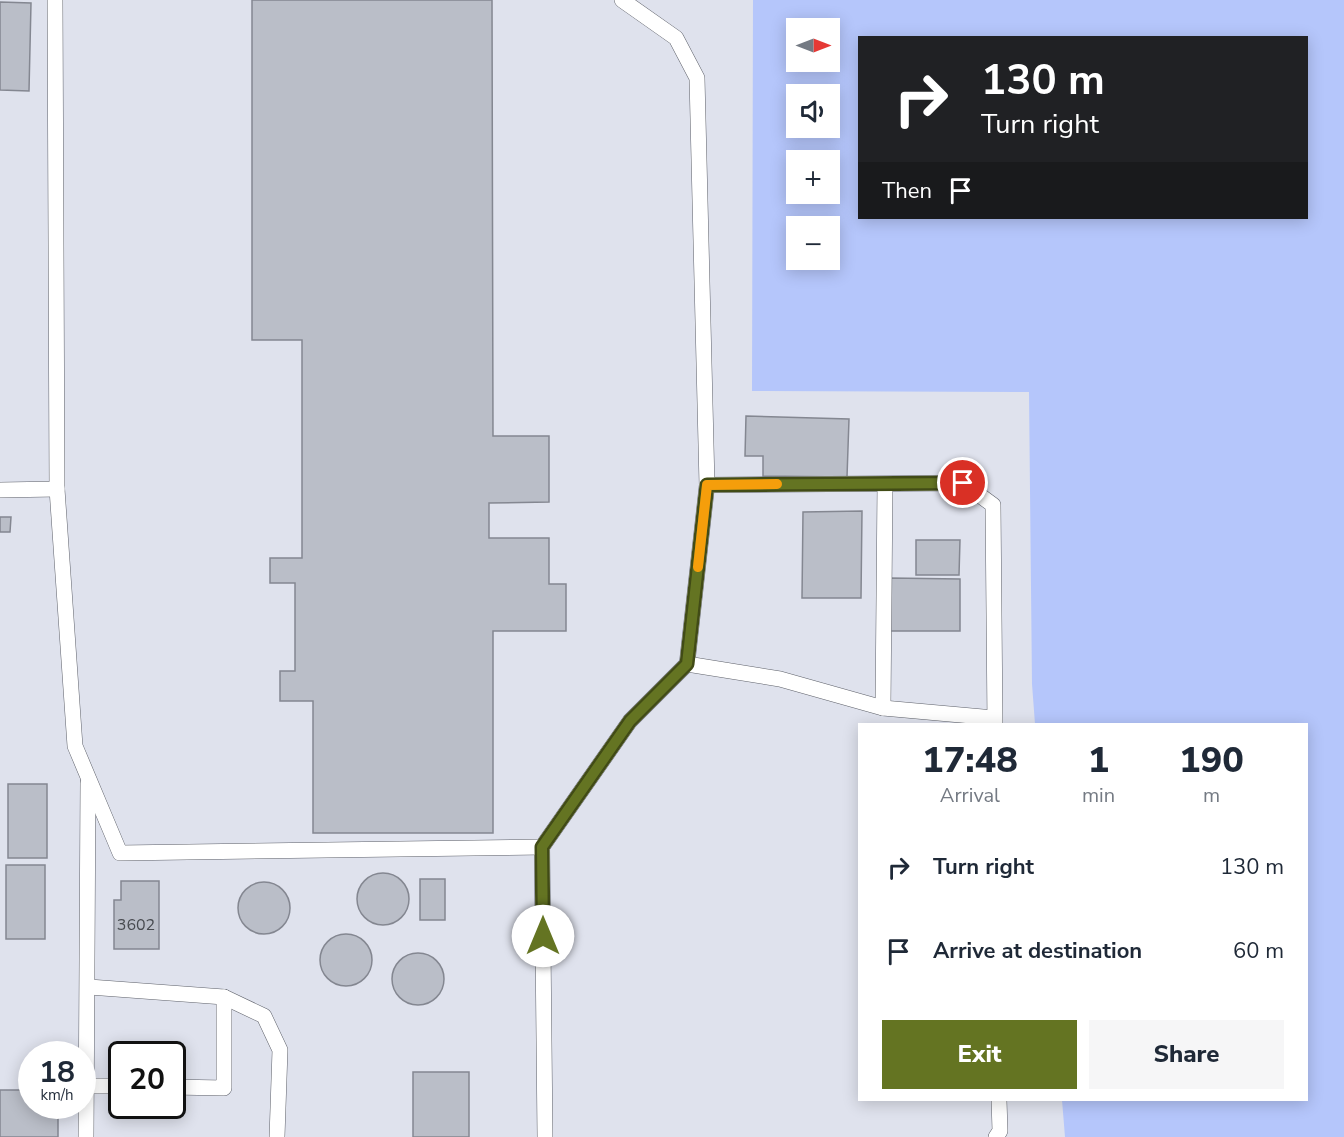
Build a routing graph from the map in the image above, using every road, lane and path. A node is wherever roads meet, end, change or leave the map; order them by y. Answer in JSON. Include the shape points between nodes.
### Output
{"nodes":[{"id":1,"x":55,"y":0,"type":"edge"},
{"id":2,"x":622,"y":0,"type":"edge"},
{"id":3,"x":885,"y":484,"type":"junction"},
{"id":4,"x":707,"y":485,"type":"junction"},
{"id":5,"x":57,"y":489,"type":"junction"},
{"id":6,"x":0,"y":490,"type":"edge"},
{"id":7,"x":687,"y":664,"type":"junction"},
{"id":8,"x":883,"y":708,"type":"junction"},
{"id":9,"x":994,"y":721,"type":"edge"},
{"id":10,"x":88,"y":778,"type":"junction"},
{"id":11,"x":542,"y":847,"type":"junction"},
{"id":12,"x":88,"y":987,"type":"junction"},
{"id":13,"x":224,"y":997,"type":"junction"},
{"id":14,"x":87,"y":1041,"type":"edge"},
{"id":15,"x":186,"y":1087,"type":"edge"},
{"id":16,"x":999,"y":1101,"type":"edge"},
{"id":17,"x":86,"y":1119,"type":"edge"},
{"id":18,"x":86,"y":1137,"type":"edge"},
{"id":19,"x":277,"y":1137,"type":"edge"},
{"id":20,"x":544,"y":1137,"type":"edge"},
{"id":21,"x":996,"y":1137,"type":"edge"}],
"edges":[{"from":1,"to":5,"type":"lane"},
{"from":2,"to":4,"type":"lane","via":[[676,38],[697,78]]},
{"from":3,"to":4,"type":"lane"},
{"from":3,"to":8,"type":"lane"},
{"from":3,"to":9,"type":"lane","via":[[963,483],[993,505]]},
{"from":4,"to":7,"type":"lane"},
{"from":5,"to":6,"type":"lane"},
{"from":5,"to":10,"type":"lane","via":[[75,746]]},
{"from":7,"to":8,"type":"lane","via":[[780,680]]},
{"from":7,"to":11,"type":"lane","via":[[630,721]]},
{"from":8,"to":9,"type":"lane"},
{"from":10,"to":11,"type":"lane","via":[[120,853]]},
{"from":10,"to":12,"type":"lane"},
{"from":11,"to":20,"type":"lane"},
{"from":12,"to":13,"type":"lane"},
{"from":12,"to":14,"type":"lane"},
{"from":13,"to":15,"type":"lane","via":[[224,1088]]},
{"from":13,"to":19,"type":"lane","via":[[264,1016],[280,1050]]},
{"from":16,"to":21,"type":"lane","via":[[1000,1131]]},
{"from":17,"to":18,"type":"lane"}]}
